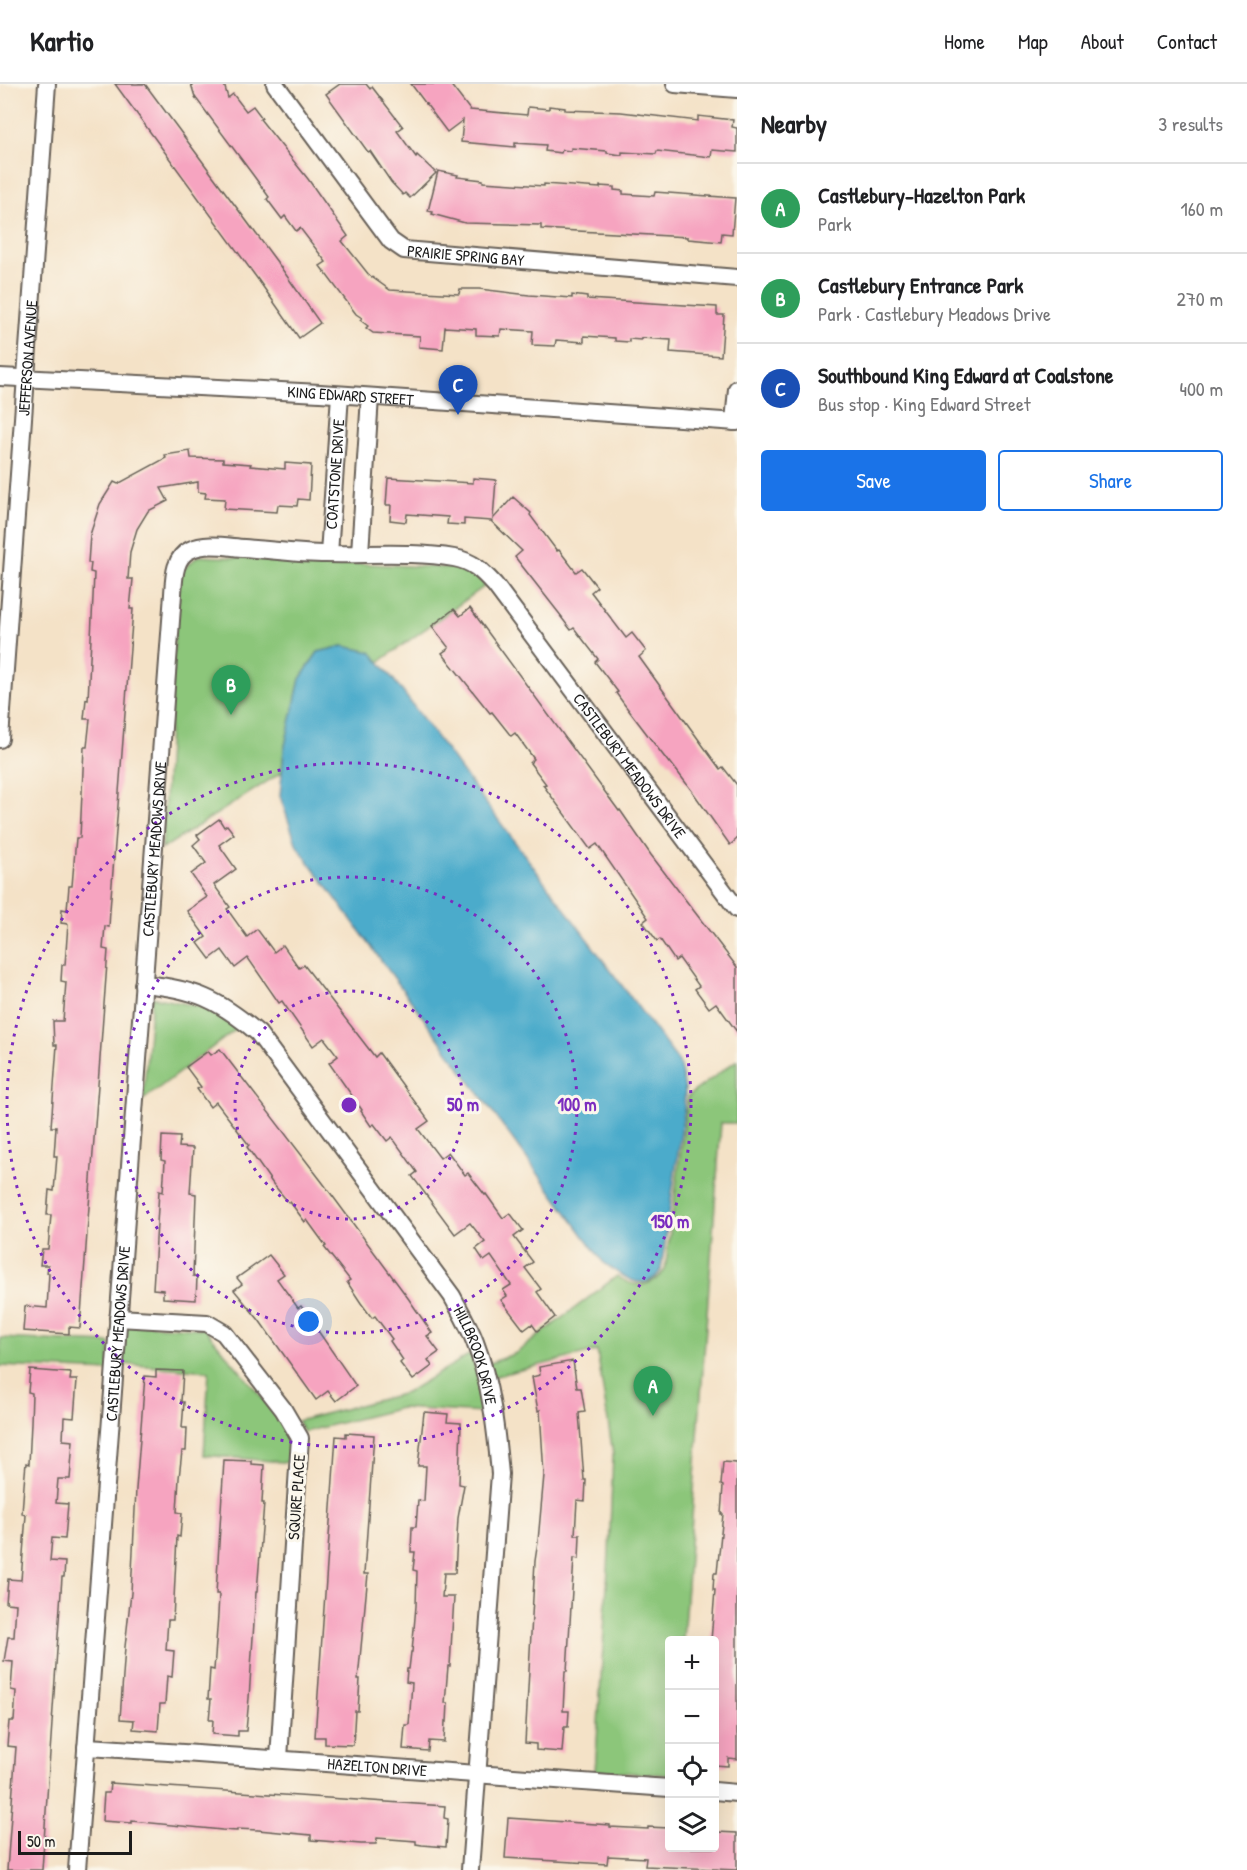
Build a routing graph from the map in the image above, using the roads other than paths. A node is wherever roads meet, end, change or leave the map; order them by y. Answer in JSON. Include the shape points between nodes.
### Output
{"nodes":[{"id":1,"x":47,"y":84,"type":"edge"},
{"id":2,"x":275,"y":84,"type":"edge"},
{"id":3,"x":675,"y":84,"type":"edge"},
{"id":4,"x":737,"y":89,"type":"edge"},
{"id":5,"x":737,"y":278,"type":"edge"},
{"id":6,"x":0,"y":377,"type":"edge"},
{"id":7,"x":26,"y":378,"type":"junction"},
{"id":8,"x":737,"y":389,"type":"edge"},
{"id":9,"x":340,"y":395,"type":"junction"},
{"id":10,"x":370,"y":397,"type":"junction"},
{"id":11,"x":736,"y":422,"type":"edge"},
{"id":12,"x":360,"y":553,"type":"junction"},
{"id":13,"x":329,"y":554,"type":"junction"},
{"id":14,"x":0,"y":739,"type":"edge"},
{"id":15,"x":737,"y":909,"type":"edge"},
{"id":16,"x":143,"y":984,"type":"junction"},
{"id":17,"x":118,"y":1318,"type":"junction"},
{"id":18,"x":86,"y":1747,"type":"junction"},
{"id":19,"x":279,"y":1758,"type":"junction"},
{"id":20,"x":477,"y":1775,"type":"junction"},
{"id":21,"x":665,"y":1788,"type":"edge"},
{"id":22,"x":719,"y":1791,"type":"edge"},
{"id":23,"x":737,"y":1792,"type":"edge"},
{"id":24,"x":77,"y":1870,"type":"edge"},
{"id":25,"x":470,"y":1870,"type":"edge"}],
"edges":[{"from":1,"to":7,"type":"street","name":"JEFFERSON AVENUE"},
{"from":2,"to":5,"type":"street","name":"PRAIRIE SPRING BAY","via":[[391,241],[404,250]]},
{"from":3,"to":4,"type":"street"},
{"from":6,"to":7,"type":"street","name":"KING EDWARD STREET"},
{"from":7,"to":9,"type":"street","name":"KING EDWARD STREET"},
{"from":7,"to":14,"type":"street","name":"JEFFERSON AVENUE"},
{"from":8,"to":11,"type":"street"},
{"from":9,"to":10,"type":"street","name":"KING EDWARD STREET"},
{"from":9,"to":13,"type":"street","name":"COATSTONE DRIVE"},
{"from":10,"to":11,"type":"street","name":"KING EDWARD STREET"},
{"from":10,"to":12,"type":"street","name":"COATSTONE DRIVE"},
{"from":12,"to":13,"type":"street","name":"CASTLEBURY MEADOWS DRIVE"},
{"from":12,"to":15,"type":"street","name":"CASTLEBURY MEADOWS DRIVE","via":[[454,558],[470,562],[482,571]]},
{"from":13,"to":16,"type":"street","name":"CASTLEBURY MEADOWS DRIVE","via":[[209,545],[190,549],[180,557],[173,594]]},
{"from":16,"to":17,"type":"street","name":"CASTLEBURY MEADOWS DRIVE"},
{"from":16,"to":20,"type":"street","name":"HILLBROOK DRIVE","via":[[194,992],[234,1012],[258,1033],[452,1296],[475,1340],[497,1434],[500,1473]]},
{"from":17,"to":18,"type":"street","name":"CASTLEBURY MEADOWS DRIVE"},
{"from":17,"to":19,"type":"street","name":"SQUIRE PLACE","via":[[207,1323],[224,1333],[283,1409],[300,1438]]},
{"from":18,"to":19,"type":"street","name":"HAZELTON DRIVE"},
{"from":18,"to":24,"type":"street","name":"CASTLEBURY MEADOWS DRIVE"},
{"from":19,"to":20,"type":"street","name":"HAZELTON DRIVE"},
{"from":20,"to":21,"type":"street","name":"HAZELTON DRIVE"},
{"from":20,"to":25,"type":"street","name":"HILLBROOK DRIVE"},
{"from":22,"to":23,"type":"street"}]}
